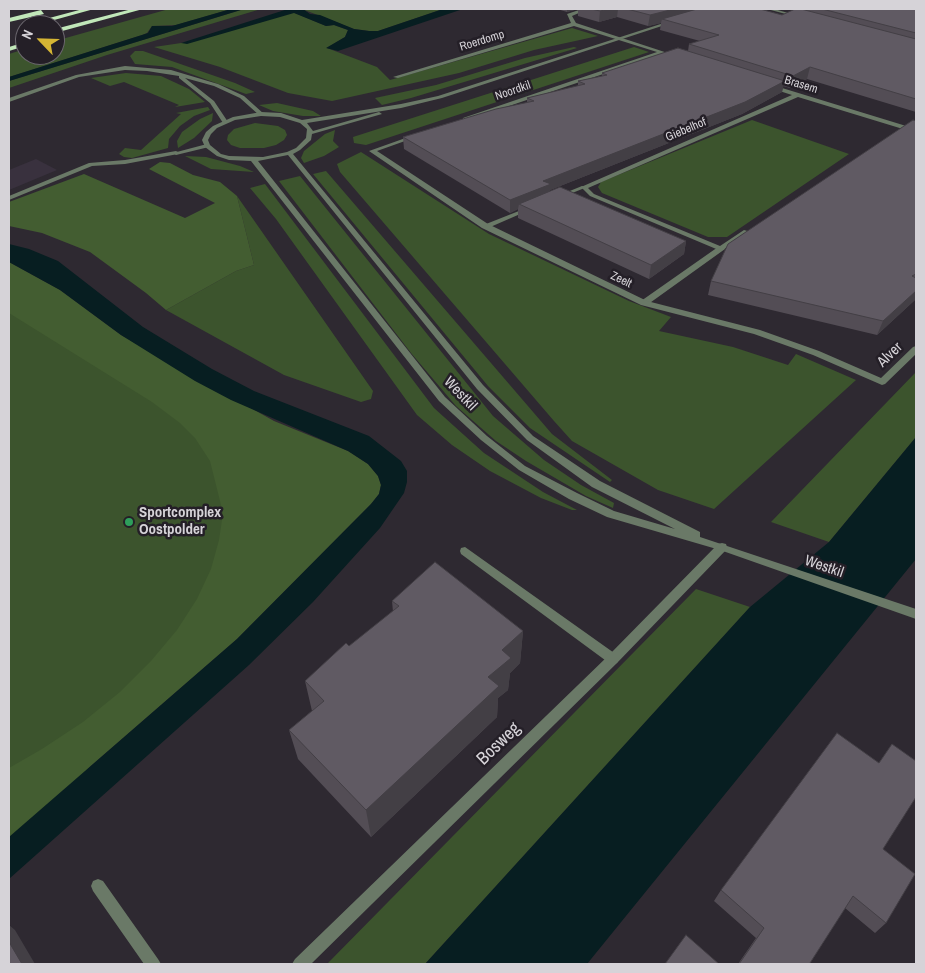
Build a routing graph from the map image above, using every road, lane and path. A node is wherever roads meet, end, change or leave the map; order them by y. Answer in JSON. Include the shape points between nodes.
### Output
{"nodes":[{"id":1,"x":90,"y":9,"type":"edge"},
{"id":2,"x":139,"y":9,"type":"edge"},
{"id":3,"x":586,"y":9,"type":"edge"},
{"id":4,"x":769,"y":9,"type":"edge"},
{"id":5,"x":794,"y":9,"type":"edge"},
{"id":6,"x":47,"y":11,"type":"dead end"},
{"id":7,"x":785,"y":13,"type":"junction"},
{"id":8,"x":65,"y":15,"type":"edge"},
{"id":9,"x":116,"y":15,"type":"junction"},
{"id":10,"x":807,"y":19,"type":"edge"},
{"id":11,"x":9,"y":20,"type":"edge"},
{"id":12,"x":679,"y":20,"type":"edge"},
{"id":13,"x":574,"y":24,"type":"junction"},
{"id":14,"x":65,"y":28,"type":"edge"},
{"id":15,"x":65,"y":33,"type":"edge"},
{"id":16,"x":623,"y":39,"type":"junction"},
{"id":17,"x":662,"y":52,"type":"junction"},
{"id":18,"x":680,"y":58,"type":"edge"},
{"id":19,"x":178,"y":74,"type":"junction"},
{"id":20,"x":396,"y":77,"type":"dead end"},
{"id":21,"x":761,"y":83,"type":"edge"},
{"id":22,"x":796,"y":95,"type":"junction"},
{"id":23,"x":9,"y":100,"type":"edge"},
{"id":24,"x":401,"y":106,"type":"junction"},
{"id":25,"x":261,"y":114,"type":"junction"},
{"id":26,"x":225,"y":122,"type":"junction"},
{"id":27,"x":302,"y":122,"type":"junction"},
{"id":28,"x":456,"y":122,"type":"edge"},
{"id":29,"x":907,"y":128,"type":"junction"},
{"id":30,"x":916,"y":131,"type":"edge"},
{"id":31,"x":311,"y":133,"type":"junction"},
{"id":32,"x":900,"y":133,"type":"edge"},
{"id":33,"x":419,"y":135,"type":"edge"},
{"id":34,"x":207,"y":146,"type":"junction"},
{"id":35,"x":289,"y":153,"type":"junction"},
{"id":36,"x":254,"y":160,"type":"junction"},
{"id":37,"x":584,"y":187,"type":"junction"},
{"id":38,"x":9,"y":198,"type":"edge"},
{"id":39,"x":548,"y":201,"type":"edge"},
{"id":40,"x":539,"y":205,"type":"edge"},
{"id":41,"x":485,"y":226,"type":"junction"},
{"id":42,"x":754,"y":227,"type":"edge"},
{"id":43,"x":721,"y":249,"type":"junction"},
{"id":44,"x":644,"y":303,"type":"junction"},
{"id":45,"x":915,"y":351,"type":"edge"},
{"id":46,"x":882,"y":382,"type":"joint"},
{"id":47,"x":722,"y":548,"type":"junction"},
{"id":48,"x":465,"y":550,"type":"dead end"},
{"id":49,"x":914,"y":613,"type":"edge"},
{"id":50,"x":613,"y":659,"type":"junction"},
{"id":51,"x":98,"y":886,"type":"dead end"},
{"id":52,"x":154,"y":964,"type":"edge"},
{"id":53,"x":300,"y":964,"type":"edge"}],
"edges":[{"from":1,"to":8,"type":"highway"},
{"from":2,"to":9,"type":"highway"},
{"from":3,"to":13,"type":"street","via":[[569,15]]},
{"from":4,"to":7,"type":"street"},
{"from":5,"to":7,"type":"street"},
{"from":6,"to":11,"type":"highway"},
{"from":7,"to":10,"type":"street"},
{"from":9,"to":14,"type":"highway"},
{"from":9,"to":15,"type":"highway"},
{"from":12,"to":16,"type":"street","name":"Noordkil"},
{"from":13,"to":16,"type":"street"},
{"from":13,"to":20,"type":"street","name":"Roerdomp"},
{"from":16,"to":17,"type":"street"},
{"from":16,"to":24,"type":"street","name":"Noordkil","via":[[440,97]]},
{"from":17,"to":18,"type":"street"},
{"from":17,"to":28,"type":"street","name":"Noordkil"},
{"from":19,"to":23,"type":"street","via":[[125,68],[97,72]]},
{"from":19,"to":25,"type":"street","via":[[242,97]]},
{"from":19,"to":26,"type":"street","via":[[212,102]]},
{"from":21,"to":22,"type":"street","name":"Brasem"},
{"from":22,"to":29,"type":"street","name":"Brasem"},
{"from":22,"to":37,"type":"street","name":"Giebelhof"},
{"from":24,"to":27,"type":"street","name":"Noordkil"},
{"from":24,"to":31,"type":"street","name":"Noordkil"},
{"from":25,"to":26,"type":"street"},
{"from":25,"to":27,"type":"street","via":[[280,115]]},
{"from":26,"to":34,"type":"street","via":[[208,133]]},
{"from":27,"to":31,"type":"street"},
{"from":29,"to":30,"type":"street","name":"Brasem"},
{"from":29,"to":32,"type":"street"},
{"from":31,"to":35,"type":"street","via":[[305,144]]},
{"from":33,"to":41,"type":"street","name":"Zeelt","via":[[372,151]]},
{"from":34,"to":36,"type":"street","via":[[224,157]]},
{"from":34,"to":38,"type":"street","via":[[125,162],[92,164]]},
{"from":35,"to":36,"type":"street"},
{"from":35,"to":47,"type":"street","name":"Westkil","via":[[480,387],[530,438],[596,484]]},
{"from":36,"to":47,"type":"street","name":"Westkil","via":[[442,399],[484,438],[522,468],[611,514]]},
{"from":37,"to":39,"type":"street","name":"Giebelhof"},
{"from":37,"to":43,"type":"street","via":[[592,196]]},
{"from":40,"to":41,"type":"street"},
{"from":41,"to":44,"type":"street","name":"Zeelt"},
{"from":42,"to":43,"type":"street"},
{"from":43,"to":44,"type":"street"},
{"from":44,"to":46,"type":"street","name":"Zeelt","via":[[757,332]]},
{"from":45,"to":46,"type":"street","name":"Alver"},
{"from":47,"to":49,"type":"street","name":"Westkil"},
{"from":47,"to":50,"type":"street","name":"Bosweg"},
{"from":48,"to":50,"type":"street"},
{"from":50,"to":53,"type":"street","name":"Bosweg"},
{"from":51,"to":52,"type":"street"}]}
